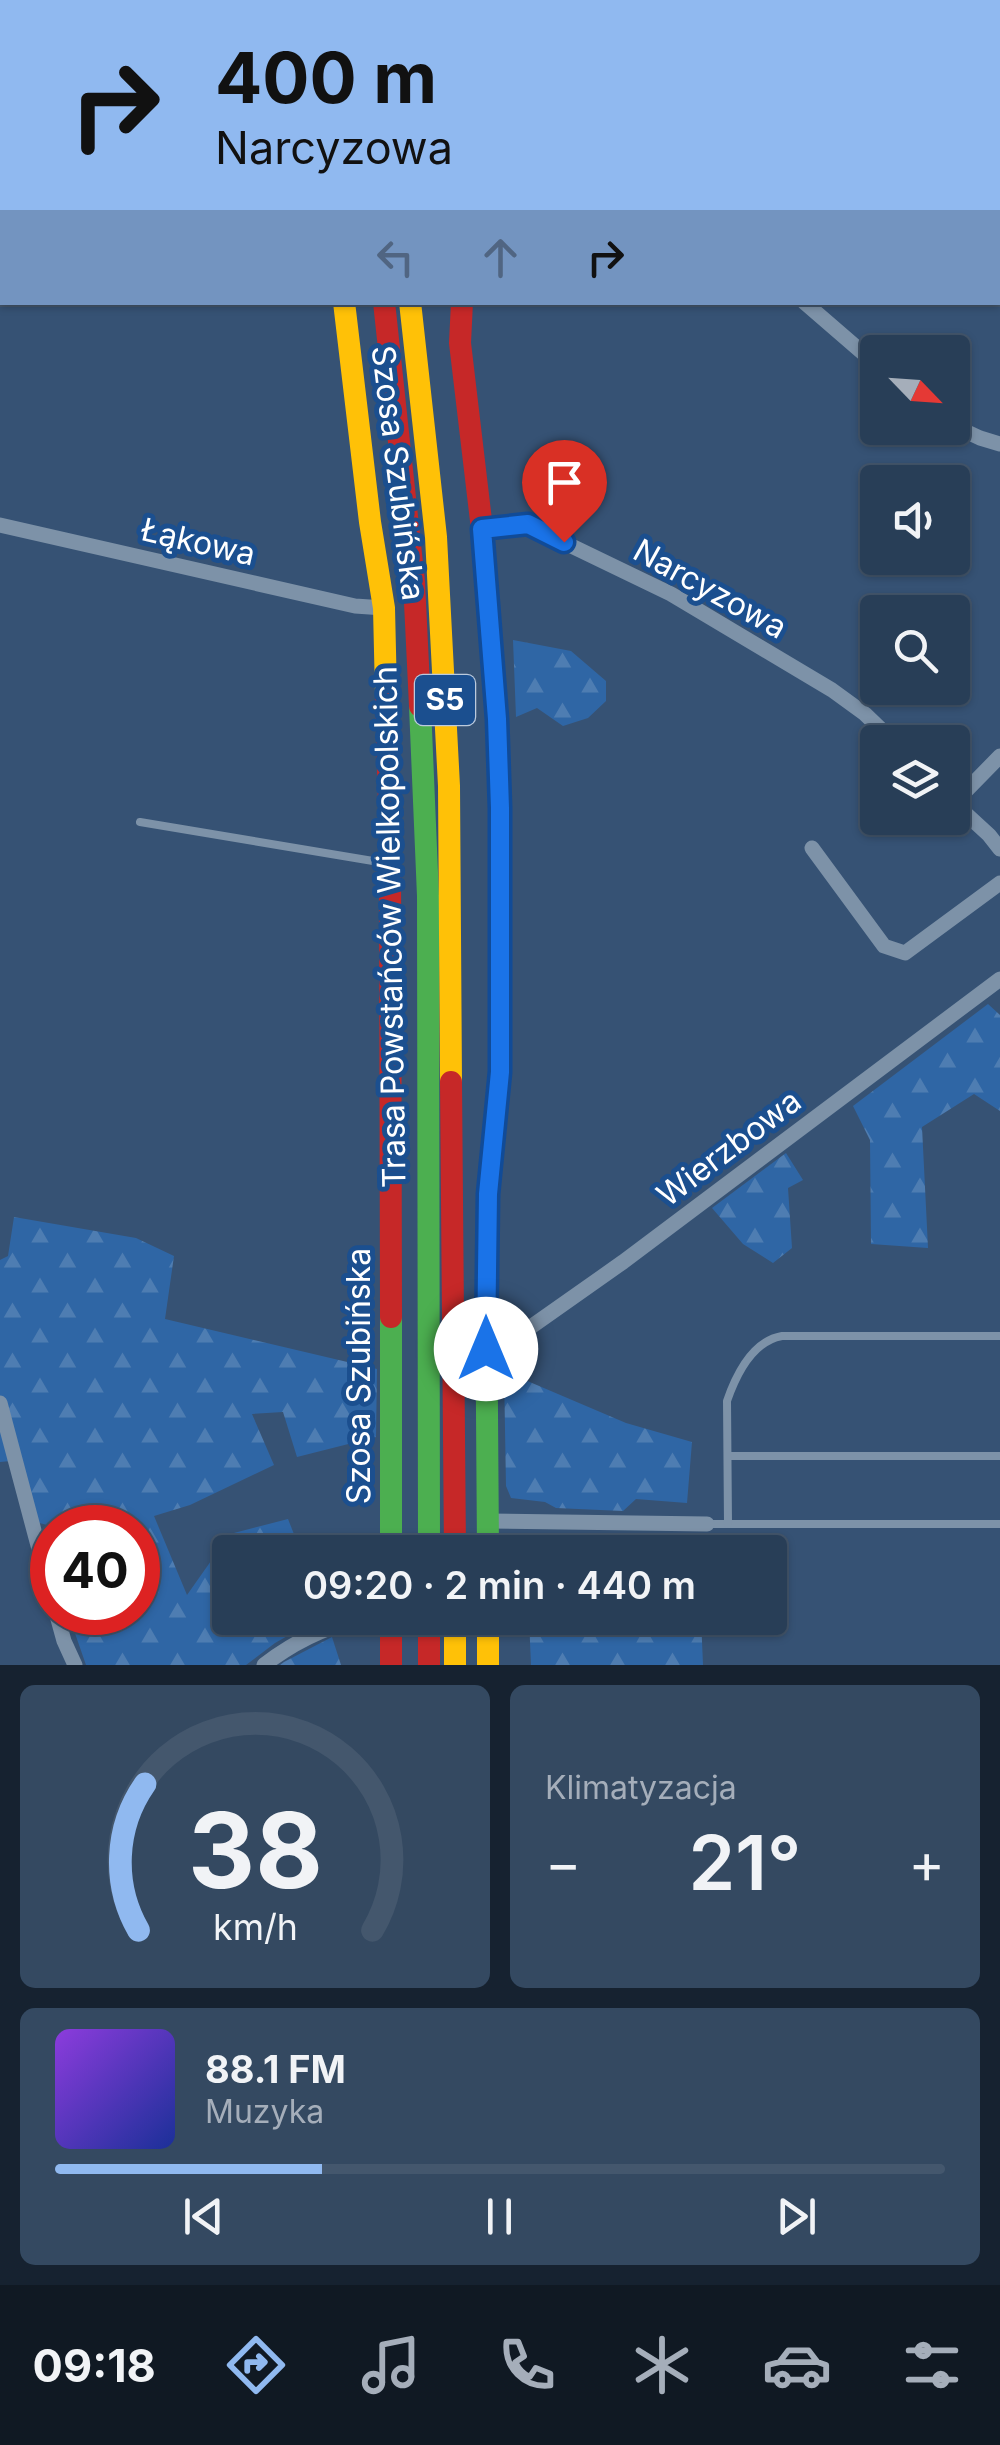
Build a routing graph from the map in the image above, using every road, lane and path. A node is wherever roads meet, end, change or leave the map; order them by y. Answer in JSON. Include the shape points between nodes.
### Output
{"nodes":[{"id":1,"x":344,"y":305,"type":"edge"},
{"id":2,"x":384,"y":305,"type":"edge"},
{"id":3,"x":410,"y":305,"type":"edge"},
{"id":4,"x":462,"y":305,"type":"edge"},
{"id":5,"x":807,"y":305,"type":"edge"},
{"id":6,"x":860,"y":350,"type":"edge"},
{"id":7,"x":970,"y":433,"type":"edge"},
{"id":8,"x":1000,"y":444,"type":"edge"},
{"id":9,"x":0,"y":526,"type":"edge"},
{"id":10,"x":482,"y":529,"type":"junction"},
{"id":11,"x":384,"y":608,"type":"junction"},
{"id":12,"x":877,"y":725,"type":"edge"},
{"id":13,"x":1000,"y":756,"type":"edge"},
{"id":14,"x":970,"y":785,"type":"edge"},
{"id":15,"x":970,"y":818,"type":"edge"},
{"id":16,"x":140,"y":822,"type":"dead end"},
{"id":17,"x":812,"y":848,"type":"dead end"},
{"id":18,"x":1000,"y":849,"type":"edge"},
{"id":19,"x":390,"y":864,"type":"junction"},
{"id":20,"x":1000,"y":883,"type":"edge"},
{"id":21,"x":1000,"y":979,"type":"edge"},
{"id":22,"x":1000,"y":1336,"type":"edge"},
{"id":23,"x":486,"y":1349,"type":"junction"},
{"id":24,"x":0,"y":1403,"type":"edge"},
{"id":25,"x":728,"y":1456,"type":"junction"},
{"id":26,"x":1000,"y":1456,"type":"edge"},
{"id":27,"x":30,"y":1516,"type":"edge"},
{"id":28,"x":488,"y":1520,"type":"junction"},
{"id":29,"x":707,"y":1524,"type":"joint"},
{"id":30,"x":728,"y":1524,"type":"junction"},
{"id":31,"x":1000,"y":1524,"type":"edge"},
{"id":32,"x":391,"y":1535,"type":"edge"},
{"id":33,"x":428,"y":1535,"type":"edge"},
{"id":34,"x":454,"y":1535,"type":"edge"},
{"id":35,"x":488,"y":1535,"type":"edge"},
{"id":36,"x":62,"y":1635,"type":"edge"},
{"id":37,"x":314,"y":1635,"type":"edge"},
{"id":38,"x":391,"y":1635,"type":"edge"},
{"id":39,"x":429,"y":1635,"type":"edge"},
{"id":40,"x":455,"y":1635,"type":"edge"},
{"id":41,"x":488,"y":1635,"type":"edge"},
{"id":42,"x":74,"y":1665,"type":"edge"},
{"id":43,"x":264,"y":1665,"type":"edge"},
{"id":44,"x":391,"y":1665,"type":"edge"},
{"id":45,"x":429,"y":1665,"type":"edge"},
{"id":46,"x":455,"y":1665,"type":"edge"},
{"id":47,"x":488,"y":1665,"type":"edge"}],
"edges":[{"from":1,"to":11,"type":"main road","name":"Szosa Szubińska"},
{"from":2,"to":33,"type":"main road","name":"Trasa Powstańców Wielkopolskich","number":"S5","via":[[414,582],[424,757]]},
{"from":3,"to":34,"type":"main road","name":"Trasa Powstańców Wielkopolskich","number":"S5","via":[[436,538],[450,786]]},
{"from":4,"to":10,"type":"main road","via":[[460,344]]},
{"from":5,"to":6,"type":"street"},
{"from":7,"to":8,"type":"street"},
{"from":9,"to":11,"type":"street","name":"Łąkowa"},
{"from":10,"to":12,"type":"street","name":"Narcyzowa","via":[[528,524],[670,594],[832,690]]},
{"from":10,"to":23,"type":"main road","via":[[500,808],[500,1072],[488,1194]]},
{"from":11,"to":19,"type":"main road","name":"Szosa Szubińska"},
{"from":13,"to":14,"type":"street"},
{"from":15,"to":18,"type":"street"},
{"from":16,"to":19,"type":"lane"},
{"from":17,"to":20,"type":"street","via":[[884,946],[904,953]]},
{"from":19,"to":32,"type":"main road","name":"Szosa Szubińska"},
{"from":21,"to":23,"type":"street","name":"Wierzbowa","via":[[623,1262],[508,1342]]},
{"from":22,"to":25,"type":"lane","via":[[771,1338],[758,1346],[727,1401]]},
{"from":23,"to":28,"type":"main road"},
{"from":24,"to":27,"type":"street"},
{"from":25,"to":26,"type":"lane"},
{"from":25,"to":30,"type":"lane"},
{"from":28,"to":29,"type":"street"},
{"from":28,"to":35,"type":"main road"},
{"from":29,"to":30,"type":"lane"},
{"from":30,"to":31,"type":"lane"},
{"from":36,"to":42,"type":"street"},
{"from":37,"to":43,"type":"street"},
{"from":38,"to":44,"type":"main road"},
{"from":39,"to":45,"type":"main road"},
{"from":40,"to":46,"type":"main road"},
{"from":41,"to":47,"type":"main road"}]}
